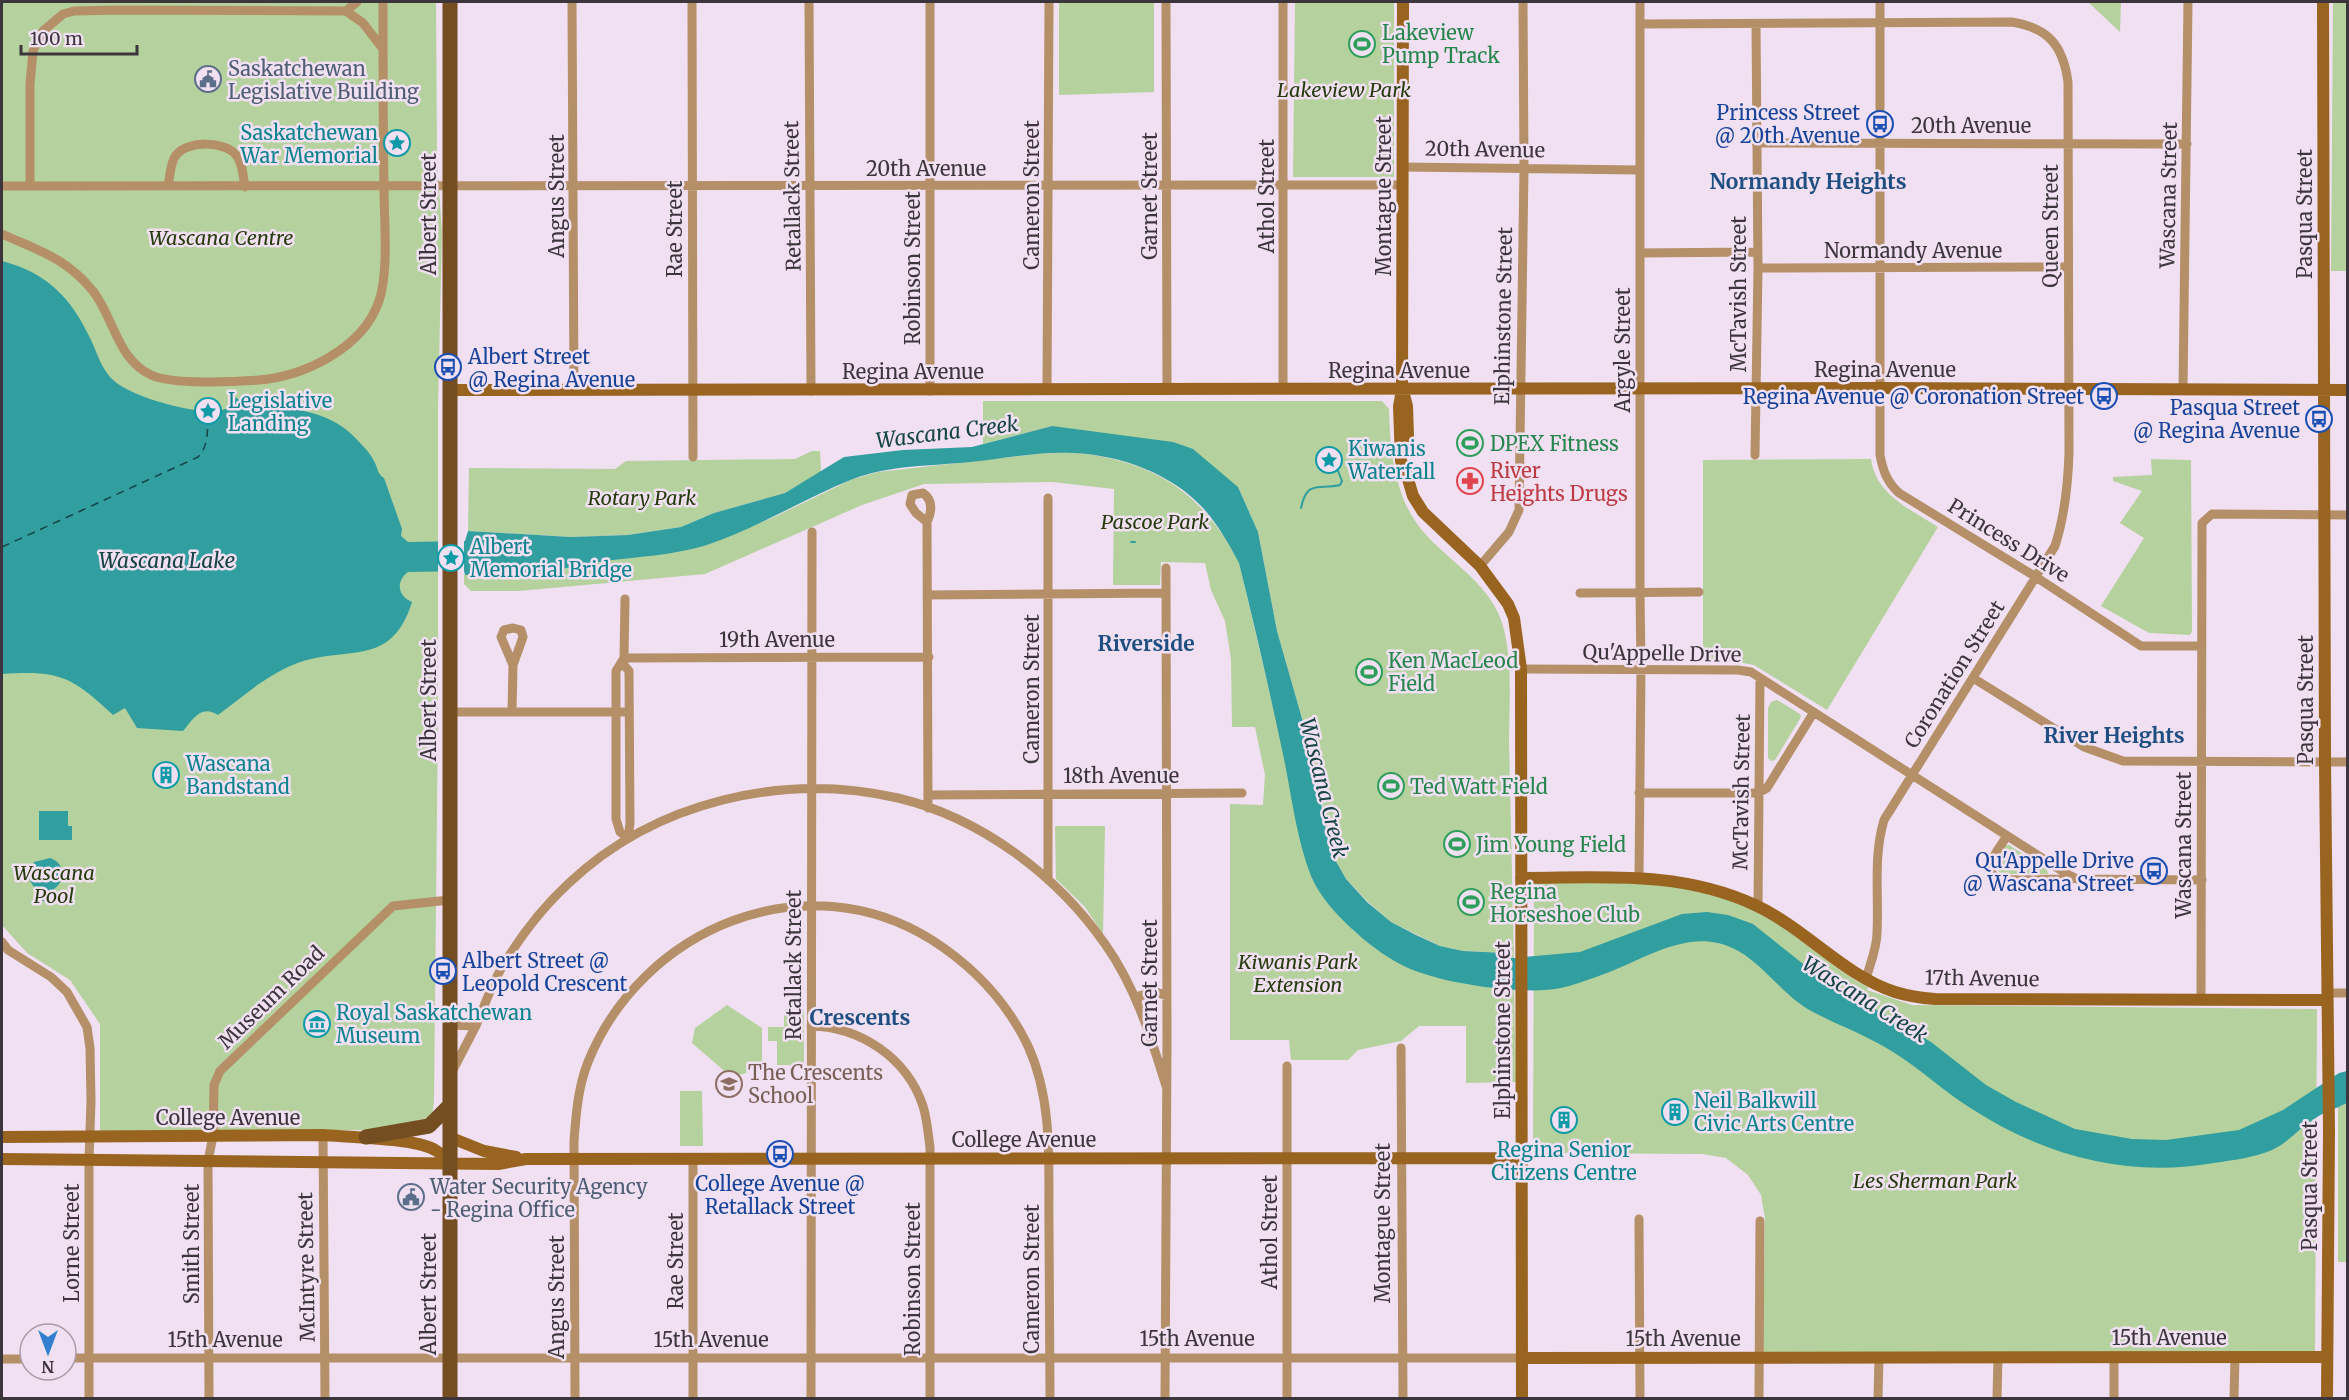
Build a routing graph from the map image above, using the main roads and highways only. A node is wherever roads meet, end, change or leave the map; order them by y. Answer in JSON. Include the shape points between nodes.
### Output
{"nodes":[{"id":1,"x":450,"y":2,"type":"edge"},
{"id":2,"x":449,"y":1106,"type":"junction"},
{"id":3,"x":366,"y":1137,"type":"road end"},
{"id":4,"x":450,"y":1398,"type":"edge"}],
"edges":[{"from":1,"to":2,"type":"main road","name":"Albert Street"},
{"from":2,"to":3,"type":"main road","via":[[429,1126]]},
{"from":2,"to":4,"type":"main road","name":"Albert Street"}]}
